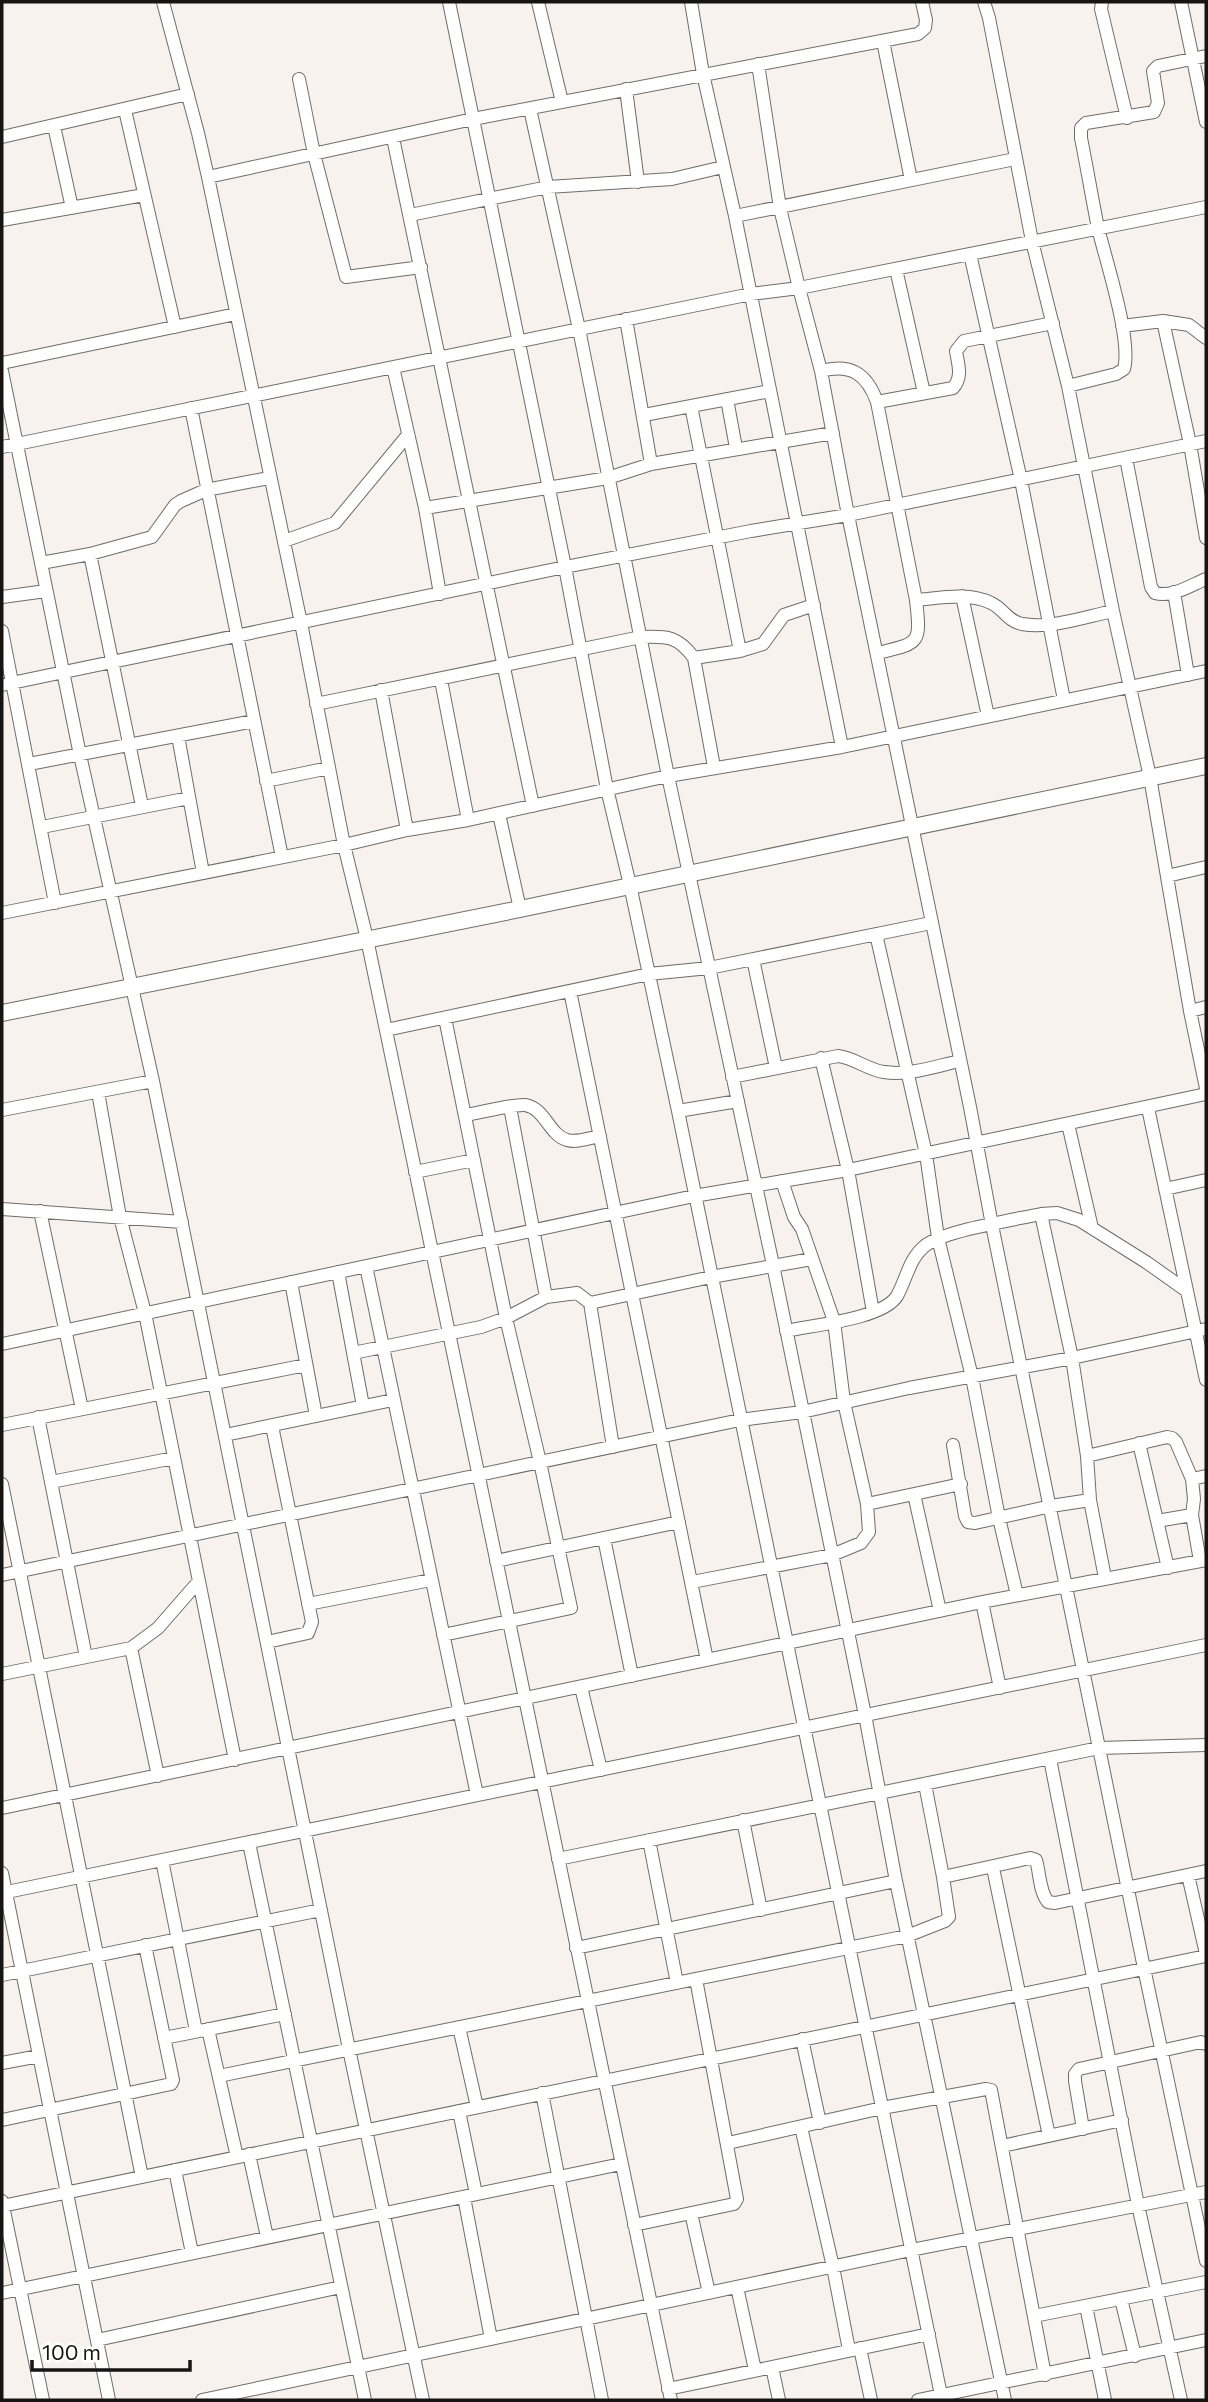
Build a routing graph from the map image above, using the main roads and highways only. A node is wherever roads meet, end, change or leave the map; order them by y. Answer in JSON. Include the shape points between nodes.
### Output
{"nodes":[{"id":1,"x":1206,"y":766,"type":"edge"},
{"id":2,"x":2,"y":1013,"type":"edge"}],
"edges":[{"from":1,"to":2,"type":"main road"}]}
